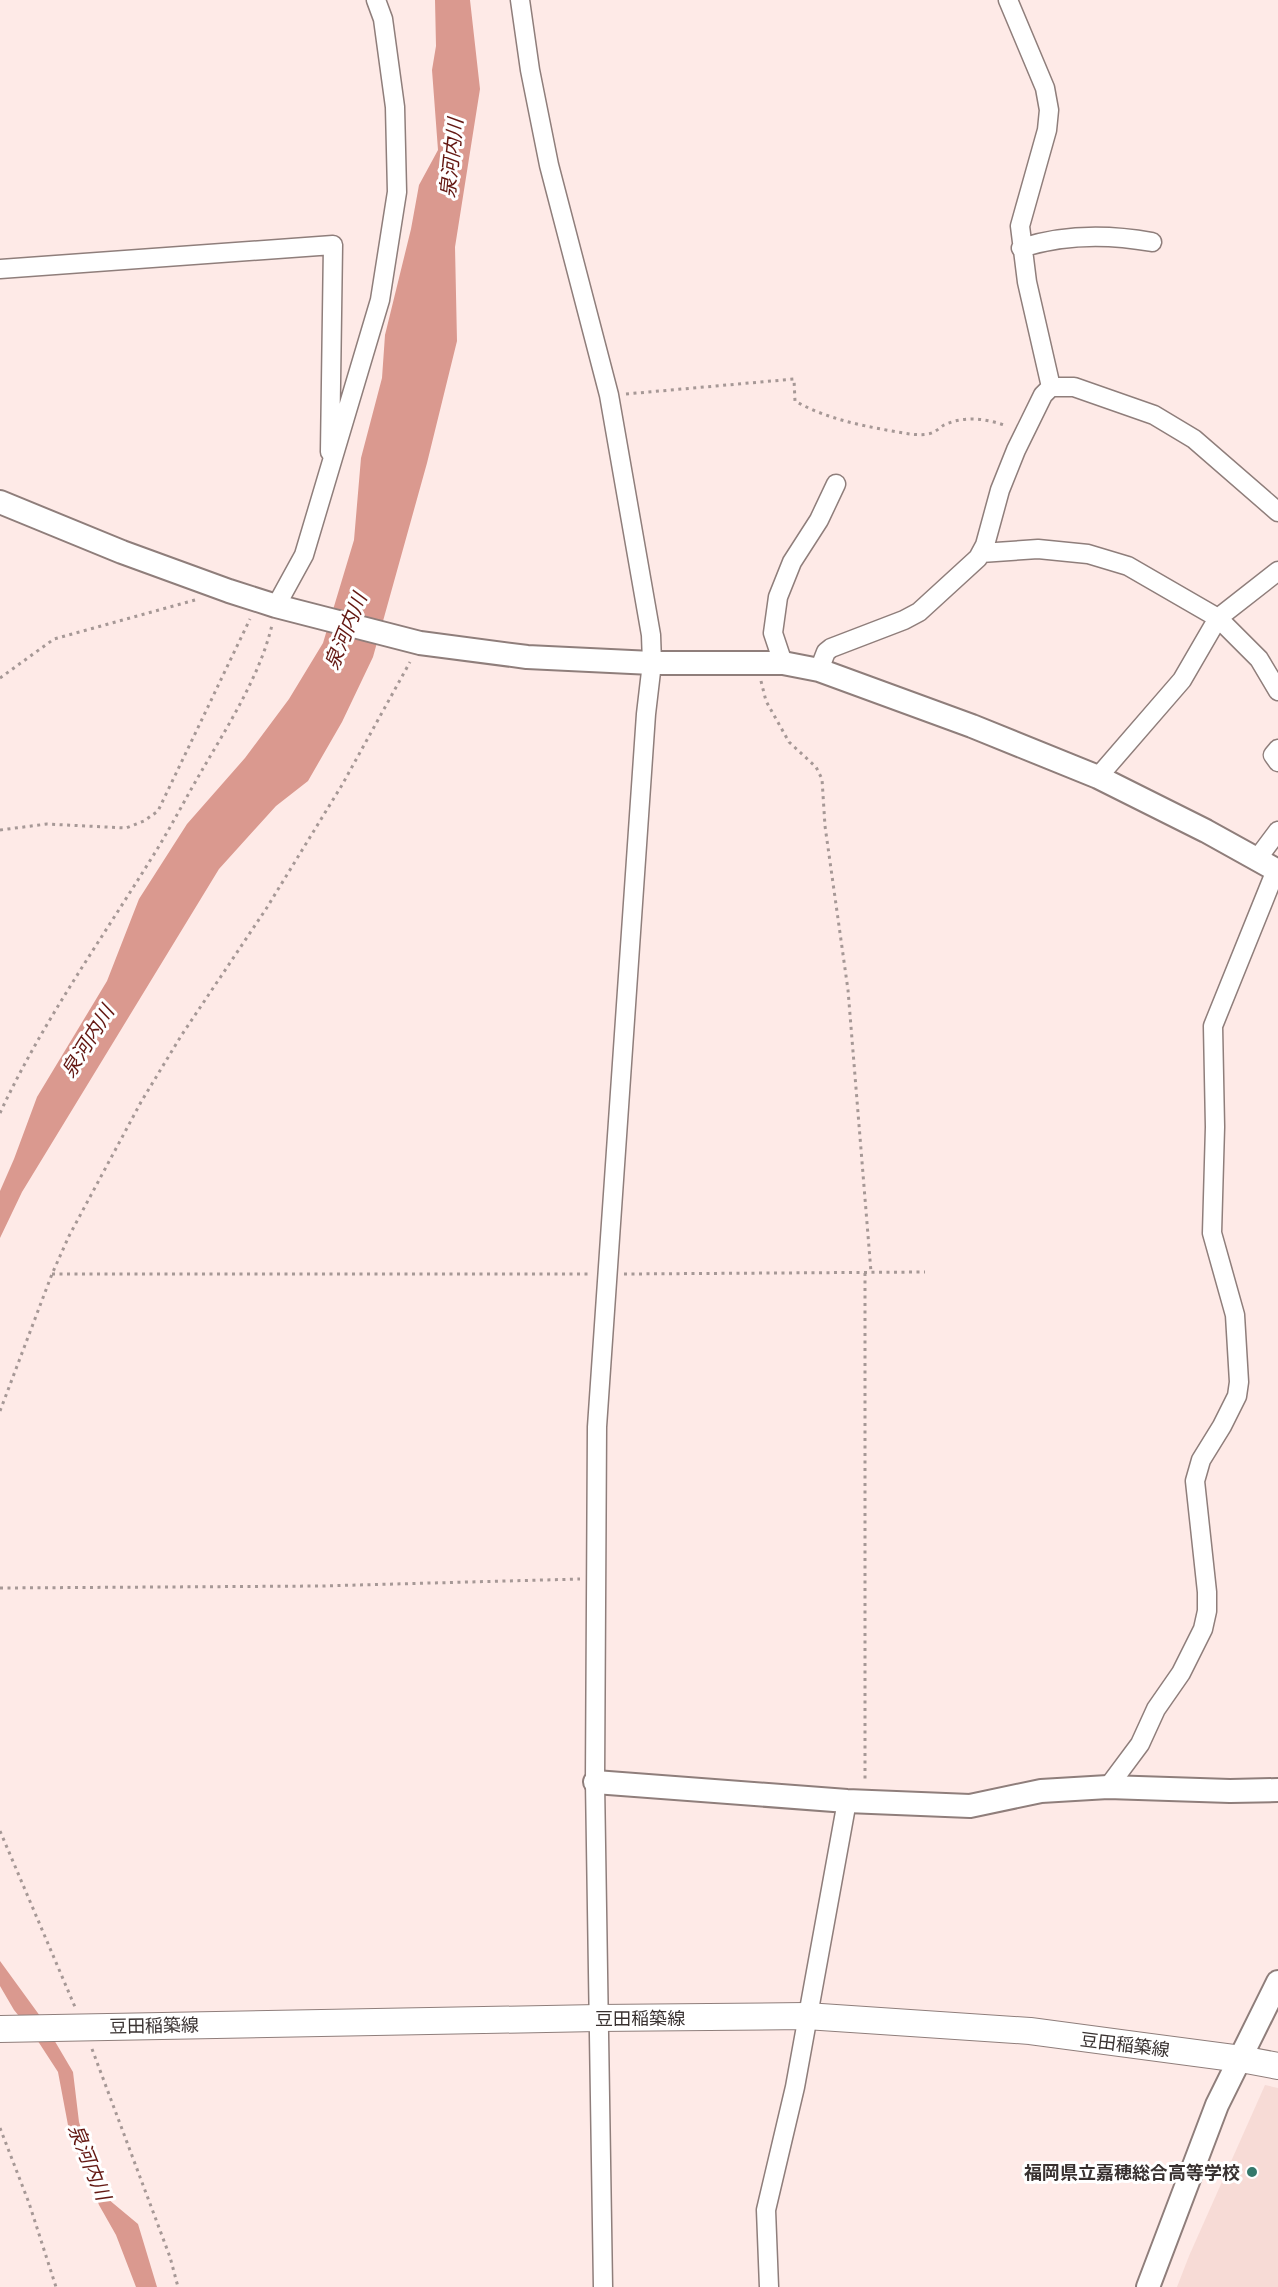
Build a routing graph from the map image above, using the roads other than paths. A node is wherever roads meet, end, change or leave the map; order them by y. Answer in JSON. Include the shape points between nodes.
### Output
{"nodes":[{"id":1,"x":376,"y":0,"type":"edge"},
{"id":2,"x":520,"y":0,"type":"edge"},
{"id":3,"x":1008,"y":0,"type":"edge"},
{"id":4,"x":1152,"y":242,"type":"dead end"},
{"id":5,"x":1021,"y":248,"type":"junction"},
{"id":6,"x":0,"y":269,"type":"edge"},
{"id":7,"x":1051,"y":387,"type":"junction"},
{"id":8,"x":329,"y":475,"type":"junction"},
{"id":9,"x":836,"y":484,"type":"dead end"},
{"id":10,"x":0,"y":502,"type":"edge"},
{"id":11,"x":1278,"y":512,"type":"edge"},
{"id":12,"x":981,"y":553,"type":"junction"},
{"id":13,"x":1278,"y":570,"type":"edge"},
{"id":14,"x":268,"y":603,"type":"junction"},
{"id":15,"x":1218,"y":618,"type":"junction"},
{"id":16,"x":652,"y":663,"type":"junction"},
{"id":17,"x":783,"y":663,"type":"junction"},
{"id":18,"x":819,"y":670,"type":"junction"},
{"id":19,"x":1278,"y":691,"type":"edge"},
{"id":20,"x":1278,"y":749,"type":"edge"},
{"id":21,"x":1278,"y":762,"type":"edge"},
{"id":22,"x":1098,"y":777,"type":"junction"},
{"id":23,"x":1278,"y":831,"type":"edge"},
{"id":24,"x":1271,"y":866,"type":"edge"},
{"id":25,"x":595,"y":1782,"type":"junction"},
{"id":26,"x":1108,"y":1787,"type":"junction"},
{"id":27,"x":1278,"y":1790,"type":"edge"},
{"id":28,"x":856,"y":1802,"type":"junction"},
{"id":29,"x":1278,"y":1982,"type":"edge"},
{"id":30,"x":806,"y":2016,"type":"junction"},
{"id":31,"x":598,"y":2018,"type":"junction"},
{"id":32,"x":0,"y":2029,"type":"edge"},
{"id":33,"x":1241,"y":2059,"type":"junction"},
{"id":34,"x":1278,"y":2066,"type":"edge"},
{"id":35,"x":603,"y":2287,"type":"edge"},
{"id":36,"x":770,"y":2287,"type":"edge"},
{"id":37,"x":1148,"y":2287,"type":"edge"}],
"edges":[{"from":1,"to":8,"type":"street","via":[[383,19],[396,107],[397,192],[380,300]]},
{"from":2,"to":16,"type":"street","via":[[549,165],[609,395],[651,635]]},
{"from":3,"to":5,"type":"street","via":[[1045,88],[1049,110],[1020,226]]},
{"from":4,"to":5,"type":"street","via":[[1119,236],[1083,237],[1046,240]]},
{"from":5,"to":7,"type":"street"},
{"from":6,"to":8,"type":"street","via":[[333,245]]},
{"from":7,"to":11,"type":"street","via":[[1074,387],[1154,415],[1194,440]]},
{"from":7,"to":12,"type":"street","via":[[1024,432],[1000,490]]},
{"from":8,"to":14,"type":"street","via":[[304,555]]},
{"from":9,"to":17,"type":"street","via":[[792,562],[778,597],[773,633]]},
{"from":10,"to":14,"type":"street","via":[[122,552]]},
{"from":12,"to":15,"type":"street","via":[[1038,549],[1088,555],[1128,566]]},
{"from":12,"to":18,"type":"street","via":[[920,612],[831,648]]},
{"from":13,"to":15,"type":"street"},
{"from":14,"to":16,"type":"street","via":[[415,642],[527,657]]},
{"from":15,"to":19,"type":"street","via":[[1259,659]]},
{"from":15,"to":22,"type":"street","via":[[1182,680]]},
{"from":16,"to":17,"type":"street"},
{"from":16,"to":25,"type":"street","via":[[597,1427]]},
{"from":17,"to":18,"type":"street"},
{"from":18,"to":22,"type":"street"},
{"from":20,"to":21,"type":"street","via":[[1273,755]]},
{"from":22,"to":24,"type":"street"},
{"from":23,"to":24,"type":"street"},
{"from":24,"to":26,"type":"street","via":[[1213,1026],[1212,1233],[1235,1315],[1239,1382],[1237,1396],[1201,1460],[1195,1480],[1207,1611],[1203,1629],[1181,1673],[1156,1709],[1140,1744]]},
{"from":25,"to":28,"type":"street"},
{"from":25,"to":31,"type":"street"},
{"from":26,"to":27,"type":"street"},
{"from":26,"to":28,"type":"street","via":[[1041,1791],[970,1806]]},
{"from":28,"to":30,"type":"street"},
{"from":29,"to":33,"type":"street"},
{"from":30,"to":31,"type":"main road","name":"豆田稲築線"},
{"from":30,"to":33,"type":"main road","name":"豆田稲築線","via":[[1030,2031]]},
{"from":30,"to":36,"type":"street","via":[[795,2087],[766,2210]]},
{"from":31,"to":32,"type":"main road","name":"豆田稲築線"},
{"from":31,"to":35,"type":"street"},
{"from":33,"to":34,"type":"main road","name":"豆田稲築線"},
{"from":33,"to":37,"type":"street","via":[[1217,2105]]}]}
